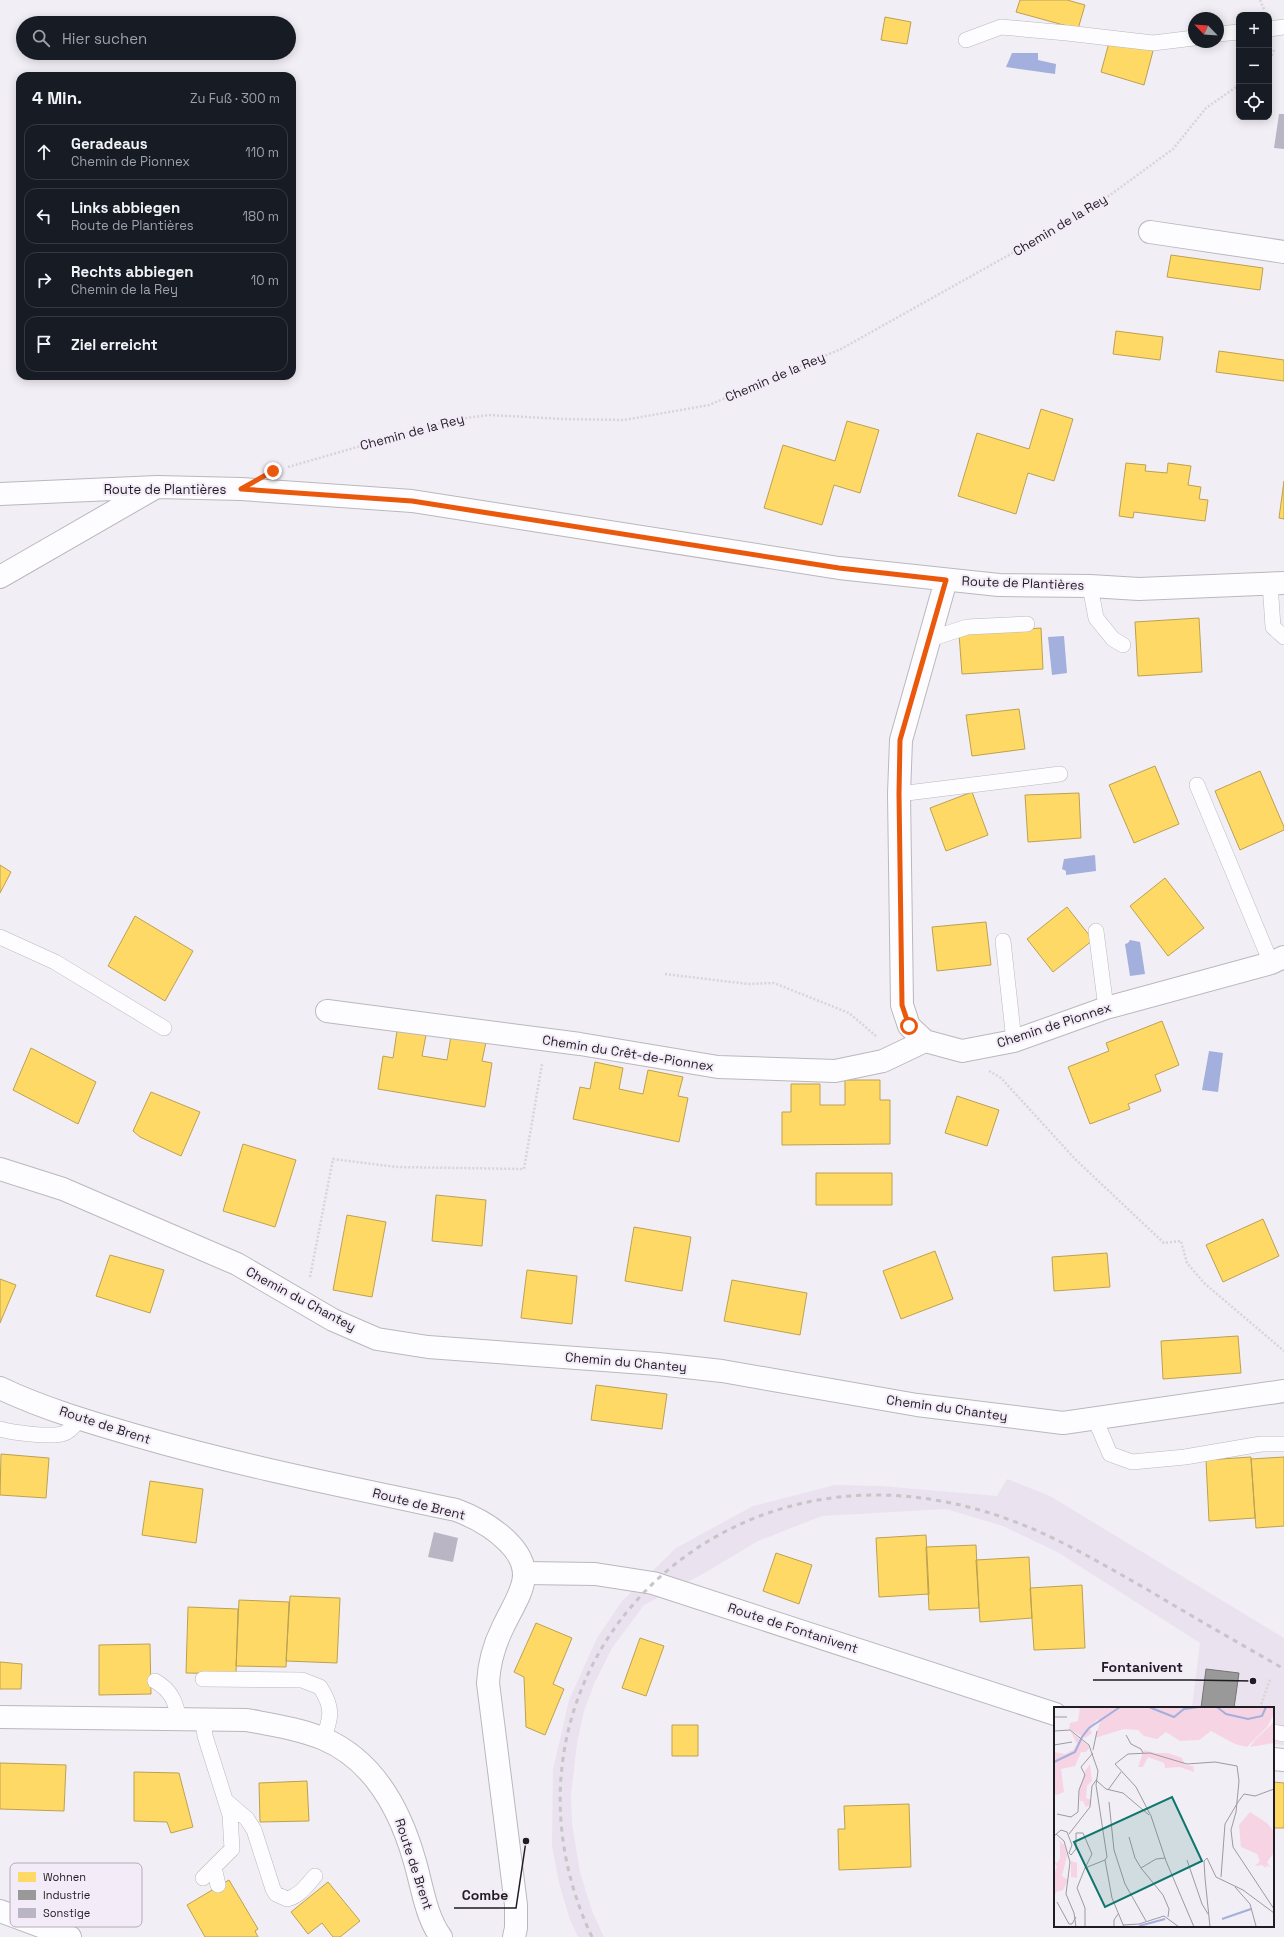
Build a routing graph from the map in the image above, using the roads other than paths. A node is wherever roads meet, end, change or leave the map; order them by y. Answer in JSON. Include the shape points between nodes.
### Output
{"nodes":[{"id":1,"x":1284,"y":27,"type":"edge"},
{"id":2,"x":1272,"y":29,"type":"edge"},
{"id":3,"x":1236,"y":32,"type":"edge"},
{"id":4,"x":1224,"y":33,"type":"edge"},
{"id":5,"x":1188,"y":39,"type":"edge"},
{"id":6,"x":966,"y":40,"type":"dead end"},
{"id":7,"x":1150,"y":232,"type":"dead end"},
{"id":8,"x":1284,"y":252,"type":"edge"},
{"id":9,"x":157,"y":487,"type":"junction"},
{"id":10,"x":0,"y":494,"type":"edge"},
{"id":11,"x":0,"y":577,"type":"edge"},
{"id":12,"x":946,"y":580,"type":"junction"},
{"id":13,"x":1277,"y":583,"type":"edge"},
{"id":14,"x":1090,"y":586,"type":"junction"},
{"id":15,"x":1027,"y":624,"type":"dead end"},
{"id":16,"x":1284,"y":637,"type":"edge"},
{"id":17,"x":930,"y":639,"type":"junction"},
{"id":18,"x":1123,"y":645,"type":"dead end"},
{"id":19,"x":1060,"y":774,"type":"dead end"},
{"id":20,"x":1197,"y":785,"type":"dead end"},
{"id":21,"x":899,"y":794,"type":"junction"},
{"id":22,"x":1096,"y":931,"type":"dead end"},
{"id":23,"x":0,"y":937,"type":"edge"},
{"id":24,"x":1003,"y":941,"type":"dead end"},
{"id":25,"x":1278,"y":960,"type":"edge"},
{"id":26,"x":1106,"y":1008,"type":"junction"},
{"id":27,"x":327,"y":1011,"type":"dead end"},
{"id":28,"x":164,"y":1028,"type":"dead end"},
{"id":29,"x":924,"y":1041,"type":"junction"},
{"id":30,"x":1014,"y":1041,"type":"junction"},
{"id":31,"x":0,"y":1169,"type":"edge"},
{"id":32,"x":0,"y":1388,"type":"edge"},
{"id":33,"x":1284,"y":1391,"type":"edge"},
{"id":34,"x":80,"y":1418,"type":"junction"},
{"id":35,"x":1095,"y":1418,"type":"junction"},
{"id":36,"x":0,"y":1429,"type":"edge"},
{"id":37,"x":1284,"y":1444,"type":"edge"},
{"id":38,"x":524,"y":1574,"type":"junction"},
{"id":39,"x":203,"y":1679,"type":"dead end"},
{"id":40,"x":155,"y":1681,"type":"dead end"},
{"id":41,"x":1054,"y":1714,"type":"edge"},
{"id":42,"x":0,"y":1717,"type":"edge"},
{"id":43,"x":179,"y":1720,"type":"junction"},
{"id":44,"x":203,"y":1720,"type":"junction"},
{"id":45,"x":1274,"y":1732,"type":"edge"},
{"id":46,"x":1284,"y":1734,"type":"edge"},
{"id":47,"x":323,"y":1739,"type":"junction"},
{"id":48,"x":225,"y":1800,"type":"junction"},
{"id":49,"x":214,"y":1867,"type":"junction"},
{"id":50,"x":315,"y":1876,"type":"dead end"},
{"id":51,"x":203,"y":1878,"type":"dead end"},
{"id":52,"x":218,"y":1884,"type":"dead end"},
{"id":53,"x":0,"y":1911,"type":"edge"},
{"id":54,"x":10,"y":1915,"type":"edge"},
{"id":55,"x":43,"y":1927,"type":"edge"},
{"id":56,"x":70,"y":1937,"type":"edge"},
{"id":57,"x":441,"y":1937,"type":"edge"},
{"id":58,"x":514,"y":1937,"type":"edge"}],
"edges":[{"from":1,"to":2,"type":"lane"},
{"from":3,"to":4,"type":"lane"},
{"from":5,"to":6,"type":"lane","via":[[1153,43],[1001,27]]},
{"from":7,"to":8,"type":"street"},
{"from":9,"to":10,"type":"street","name":"Route de Plantières"},
{"from":9,"to":11,"type":"street"},
{"from":9,"to":12,"type":"street","name":"Route de Plantières","via":[[241,489],[412,501],[839,568]]},
{"from":12,"to":14,"type":"street","name":"Route de Plantières","via":[[999,585]]},
{"from":12,"to":17,"type":"street"},
{"from":13,"to":14,"type":"street","name":"Route de Plantières","via":[[1139,589]]},
{"from":13,"to":16,"type":"lane","via":[[1273,627]]},
{"from":14,"to":18,"type":"lane","via":[[1096,618],[1114,639]]},
{"from":15,"to":17,"type":"lane","via":[[967,627]]},
{"from":17,"to":21,"type":"street","via":[[900,740]]},
{"from":19,"to":21,"type":"lane"},
{"from":20,"to":25,"type":"lane","name":"Chemin de Pionnex"},
{"from":21,"to":29,"type":"street","via":[[902,1005],[909,1026]]},
{"from":22,"to":26,"type":"lane"},
{"from":23,"to":28,"type":"lane","via":[[55,962]]},
{"from":24,"to":30,"type":"lane"},
{"from":25,"to":26,"type":"street","name":"Chemin de Pionnex"},
{"from":26,"to":30,"type":"street","name":"Chemin de Pionnex"},
{"from":27,"to":29,"type":"street","name":"Chemin du Crêt-de-Pionnex","via":[[580,1044],[726,1067],[835,1071],[883,1061]]},
{"from":29,"to":30,"type":"street","name":"Chemin de Pionnex","via":[[962,1051]]},
{"from":31,"to":35,"type":"street","name":"Chemin du Chantey","via":[[63,1189],[237,1264],[334,1320],[377,1339],[428,1347],[722,1371],[917,1405],[1063,1423]]},
{"from":32,"to":34,"type":"street","name":"Route de Brent"},
{"from":33,"to":35,"type":"street","name":"Chemin du Chantey"},
{"from":34,"to":36,"type":"lane","via":[[74,1427],[62,1434],[12,1433]]},
{"from":34,"to":38,"type":"street","name":"Route de Brent","via":[[168,1445],[252,1466],[456,1510],[500,1534],[516,1550]]},
{"from":35,"to":37,"type":"lane","via":[[1110,1454],[1132,1462],[1185,1457],[1261,1444]]},
{"from":38,"to":41,"type":"street","name":"Route de Fontanivent","via":[[595,1574],[653,1583]]},
{"from":38,"to":58,"type":"street","name":"Route de Brent","via":[[524,1584],[519,1598],[503,1626],[492,1654],[488,1683],[516,1905]]},
{"from":39,"to":47,"type":"lane","via":[[302,1680],[320,1687],[330,1704],[331,1716]]},
{"from":40,"to":43,"type":"lane","via":[[165,1686],[172,1696]]},
{"from":42,"to":43,"type":"street","name":"Route de Brent"},
{"from":43,"to":44,"type":"street","name":"Route de Brent"},
{"from":44,"to":47,"type":"street","name":"Route de Brent","via":[[247,1720],[280,1726]]},
{"from":44,"to":48,"type":"lane","via":[[205,1736]]},
{"from":45,"to":46,"type":"lane"},
{"from":47,"to":57,"type":"street","name":"Route de Brent","via":[[360,1763],[396,1810],[412,1851],[431,1917]]},
{"from":48,"to":49,"type":"lane","via":[[230,1815],[232,1849]]},
{"from":48,"to":50,"type":"lane","via":[[254,1830],[276,1894],[287,1899],[294,1898]]},
{"from":49,"to":51,"type":"lane"},
{"from":49,"to":52,"type":"lane"},
{"from":53,"to":54,"type":"street"},
{"from":55,"to":56,"type":"street"}]}
